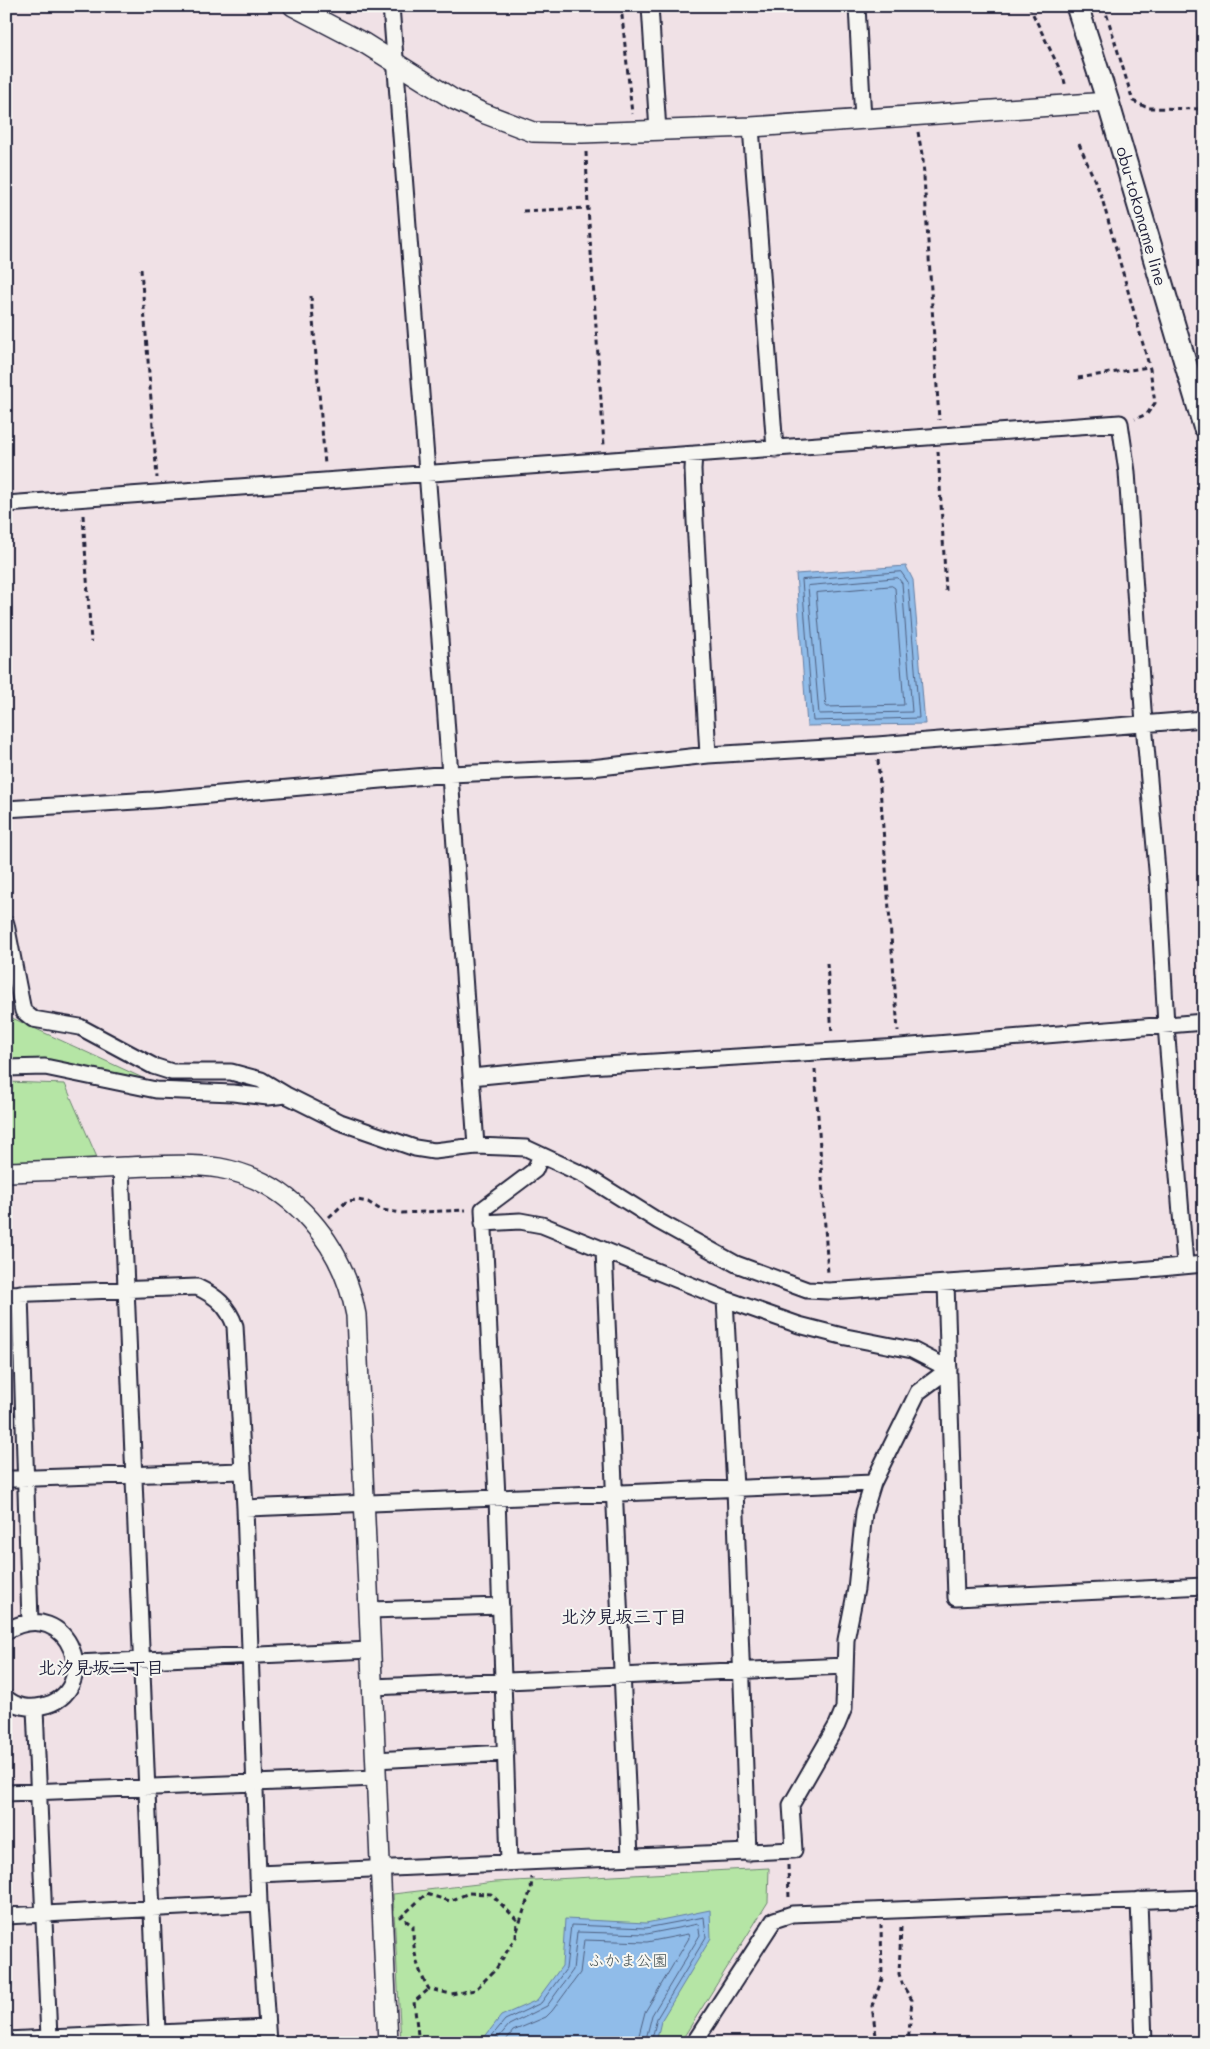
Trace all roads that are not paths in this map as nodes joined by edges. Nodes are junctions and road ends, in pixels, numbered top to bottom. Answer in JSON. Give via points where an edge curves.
{"nodes":[{"id":1,"x":293,"y":6,"type":"edge"},
{"id":2,"x":391,"y":6,"type":"edge"},
{"id":3,"x":650,"y":6,"type":"edge"},
{"id":4,"x":857,"y":6,"type":"edge"},
{"id":5,"x":1078,"y":6,"type":"edge"},
{"id":6,"x":396,"y":63,"type":"junction"},
{"id":7,"x":1108,"y":102,"type":"junction"},
{"id":8,"x":863,"y":120,"type":"junction"},
{"id":9,"x":752,"y":127,"type":"junction"},
{"id":10,"x":658,"y":131,"type":"junction"},
{"id":11,"x":1204,"y":426,"type":"edge"},
{"id":12,"x":775,"y":449,"type":"junction"},
{"id":13,"x":694,"y":454,"type":"junction"},
{"id":14,"x":426,"y":474,"type":"junction"},
{"id":15,"x":6,"y":504,"type":"edge"},
{"id":16,"x":1204,"y":719,"type":"edge"},
{"id":17,"x":1144,"y":724,"type":"junction"},
{"id":18,"x":708,"y":755,"type":"junction"},
{"id":19,"x":450,"y":774,"type":"junction"},
{"id":20,"x":6,"y":809,"type":"edge"},
{"id":21,"x":6,"y":924,"type":"edge"},
{"id":22,"x":1204,"y":1022,"type":"edge"},
{"id":23,"x":1166,"y":1025,"type":"junction"},
{"id":24,"x":6,"y":1068,"type":"edge"},
{"id":25,"x":471,"y":1076,"type":"junction"},
{"id":26,"x":286,"y":1096,"type":"junction"},
{"id":27,"x":476,"y":1146,"type":"junction"},
{"id":28,"x":541,"y":1155,"type":"junction"},
{"id":29,"x":121,"y":1167,"type":"junction"},
{"id":30,"x":6,"y":1172,"type":"edge"},
{"id":31,"x":483,"y":1216,"type":"junction"},
{"id":32,"x":604,"y":1250,"type":"junction"},
{"id":33,"x":1185,"y":1264,"type":"junction"},
{"id":34,"x":1204,"y":1264,"type":"edge"},
{"id":35,"x":946,"y":1283,"type":"junction"},
{"id":36,"x":127,"y":1288,"type":"junction"},
{"id":37,"x":13,"y":1294,"type":"edge"},
{"id":38,"x":725,"y":1298,"type":"junction"},
{"id":39,"x":949,"y":1369,"type":"junction"},
{"id":40,"x":242,"y":1471,"type":"junction"},
{"id":41,"x":134,"y":1475,"type":"junction"},
{"id":42,"x":6,"y":1479,"type":"edge"},
{"id":43,"x":26,"y":1479,"type":"junction"},
{"id":44,"x":873,"y":1483,"type":"junction"},
{"id":45,"x":734,"y":1488,"type":"junction"},
{"id":46,"x":614,"y":1492,"type":"junction"},
{"id":47,"x":497,"y":1497,"type":"junction"},
{"id":48,"x":366,"y":1502,"type":"junction"},
{"id":49,"x":245,"y":1508,"type":"junction"},
{"id":50,"x":1204,"y":1586,"type":"edge"},
{"id":51,"x":501,"y":1606,"type":"junction"},
{"id":52,"x":370,"y":1610,"type":"junction"},
{"id":53,"x":30,"y":1622,"type":"junction"},
{"id":54,"x":6,"y":1631,"type":"edge"},
{"id":55,"x":371,"y":1650,"type":"junction"},
{"id":56,"x":249,"y":1656,"type":"junction"},
{"id":57,"x":141,"y":1661,"type":"junction"},
{"id":58,"x":76,"y":1663,"type":"junction"},
{"id":59,"x":845,"y":1666,"type":"junction"},
{"id":60,"x":741,"y":1671,"type":"junction"},
{"id":61,"x":622,"y":1676,"type":"junction"},
{"id":62,"x":503,"y":1682,"type":"junction"},
{"id":63,"x":373,"y":1687,"type":"junction"},
{"id":64,"x":6,"y":1698,"type":"edge"},
{"id":65,"x":35,"y":1708,"type":"junction"},
{"id":66,"x":506,"y":1753,"type":"junction"},
{"id":67,"x":376,"y":1769,"type":"junction"},
{"id":68,"x":254,"y":1782,"type":"junction"},
{"id":69,"x":147,"y":1787,"type":"junction"},
{"id":70,"x":39,"y":1791,"type":"junction"},
{"id":71,"x":6,"y":1793,"type":"edge"},
{"id":72,"x":748,"y":1853,"type":"junction"},
{"id":73,"x":630,"y":1858,"type":"junction"},
{"id":74,"x":510,"y":1862,"type":"junction"},
{"id":75,"x":380,"y":1868,"type":"junction"},
{"id":76,"x":258,"y":1874,"type":"junction"},
{"id":77,"x":1204,"y":1898,"type":"edge"},
{"id":78,"x":1139,"y":1900,"type":"junction"},
{"id":79,"x":259,"y":1903,"type":"junction"},
{"id":80,"x":152,"y":1907,"type":"junction"},
{"id":81,"x":44,"y":1914,"type":"junction"},
{"id":82,"x":6,"y":1916,"type":"edge"},
{"id":83,"x":158,"y":2032,"type":"junction"},
{"id":84,"x":267,"y":2036,"type":"edge"},
{"id":85,"x":49,"y":2038,"type":"junction"},
{"id":86,"x":6,"y":2040,"type":"edge"},
{"id":87,"x":388,"y":2043,"type":"edge"},
{"id":88,"x":694,"y":2043,"type":"edge"},
{"id":89,"x":1144,"y":2043,"type":"edge"}],
"edges":[{"from":1,"to":6,"type":"street"},
{"from":2,"to":6,"type":"street"},
{"from":3,"to":10,"type":"street"},
{"from":4,"to":8,"type":"street"},
{"from":5,"to":7,"type":"main road","name":"obu-tokoname line"},
{"from":6,"to":10,"type":"street","via":[[453,98],[533,132]]},
{"from":6,"to":14,"type":"street"},
{"from":7,"to":8,"type":"street"},
{"from":7,"to":11,"type":"main road","name":"obu-tokoname line"},
{"from":8,"to":9,"type":"street"},
{"from":9,"to":10,"type":"street"},
{"from":9,"to":12,"type":"street"},
{"from":12,"to":13,"type":"street"},
{"from":12,"to":17,"type":"street","via":[[1120,423],[1127,472]]},
{"from":13,"to":14,"type":"street"},
{"from":13,"to":18,"type":"street"},
{"from":14,"to":15,"type":"street"},
{"from":14,"to":19,"type":"street"},
{"from":16,"to":17,"type":"street"},
{"from":17,"to":18,"type":"street"},
{"from":17,"to":23,"type":"street","via":[[1158,881]]},
{"from":18,"to":19,"type":"street","via":[[591,768]]},
{"from":19,"to":20,"type":"street","via":[[152,800]]},
{"from":19,"to":25,"type":"street"},
{"from":21,"to":26,"type":"street","via":[[22,1011],[27,1016],[80,1027],[153,1066],[172,1072],[231,1072],[261,1080]]},
{"from":22,"to":23,"type":"street"},
{"from":23,"to":25,"type":"street","via":[[833,1052]]},
{"from":23,"to":33,"type":"street"},
{"from":24,"to":26,"type":"street","via":[[45,1067],[156,1090]]},
{"from":25,"to":27,"type":"street"},
{"from":26,"to":27,"type":"street","via":[[340,1122],[414,1148],[434,1151]]},
{"from":27,"to":28,"type":"street","via":[[526,1148]]},
{"from":28,"to":31,"type":"street","via":[[535,1170]]},
{"from":28,"to":35,"type":"street","via":[[586,1176],[736,1264],[807,1290]]},
{"from":29,"to":30,"type":"street"},
{"from":29,"to":36,"type":"street"},
{"from":29,"to":48,"type":"street","via":[[190,1164],[222,1168],[272,1188],[295,1204],[329,1243],[351,1288],[356,1315]]},
{"from":31,"to":32,"type":"street","via":[[542,1224]]},
{"from":31,"to":47,"type":"street"},
{"from":32,"to":38,"type":"street"},
{"from":32,"to":46,"type":"street"},
{"from":33,"to":34,"type":"street"},
{"from":33,"to":35,"type":"street"},
{"from":35,"to":39,"type":"street"},
{"from":36,"to":37,"type":"street"},
{"from":36,"to":40,"type":"street","via":[[197,1287],[221,1301],[230,1312],[235,1326]]},
{"from":36,"to":41,"type":"street"},
{"from":37,"to":43,"type":"street"},
{"from":38,"to":39,"type":"street","via":[[846,1338],[912,1350]]},
{"from":38,"to":45,"type":"street"},
{"from":39,"to":44,"type":"street","via":[[918,1392]]},
{"from":39,"to":50,"type":"street","via":[[956,1598]]},
{"from":40,"to":41,"type":"street"},
{"from":40,"to":49,"type":"street"},
{"from":41,"to":43,"type":"street"},
{"from":41,"to":57,"type":"street"},
{"from":42,"to":43,"type":"street"},
{"from":43,"to":53,"type":"street"},
{"from":44,"to":45,"type":"street"},
{"from":44,"to":59,"type":"street","via":[[864,1512]]},
{"from":45,"to":46,"type":"street"},
{"from":45,"to":60,"type":"street"},
{"from":46,"to":47,"type":"street"},
{"from":46,"to":61,"type":"street"},
{"from":47,"to":48,"type":"street"},
{"from":47,"to":51,"type":"street"},
{"from":48,"to":49,"type":"street"},
{"from":48,"to":52,"type":"street"},
{"from":49,"to":56,"type":"street"},
{"from":51,"to":52,"type":"street"},
{"from":51,"to":62,"type":"street"},
{"from":52,"to":55,"type":"street"},
{"from":53,"to":54,"type":"street","via":[[17,1624]]},
{"from":53,"to":58,"type":"street","via":[[56,1628],[70,1643]]},
{"from":55,"to":56,"type":"street"},
{"from":55,"to":63,"type":"street"},
{"from":56,"to":57,"type":"street"},
{"from":56,"to":68,"type":"street"},
{"from":57,"to":58,"type":"street"},
{"from":57,"to":69,"type":"street"},
{"from":58,"to":65,"type":"street","via":[[74,1676],[64,1693],[48,1705]]},
{"from":59,"to":60,"type":"street"},
{"from":59,"to":72,"type":"street","via":[[844,1708],[791,1805],[794,1850]]},
{"from":60,"to":61,"type":"street"},
{"from":60,"to":72,"type":"street"},
{"from":61,"to":62,"type":"street"},
{"from":61,"to":73,"type":"street"},
{"from":62,"to":63,"type":"street"},
{"from":62,"to":66,"type":"street"},
{"from":63,"to":67,"type":"street"},
{"from":64,"to":65,"type":"street","via":[[21,1706]]},
{"from":65,"to":70,"type":"street"},
{"from":66,"to":67,"type":"street"},
{"from":66,"to":74,"type":"street"},
{"from":67,"to":68,"type":"street"},
{"from":67,"to":75,"type":"street"},
{"from":68,"to":69,"type":"street"},
{"from":68,"to":76,"type":"street"},
{"from":69,"to":70,"type":"street"},
{"from":69,"to":80,"type":"street"},
{"from":70,"to":71,"type":"street"},
{"from":70,"to":81,"type":"street"},
{"from":72,"to":73,"type":"street"},
{"from":73,"to":74,"type":"street"},
{"from":74,"to":75,"type":"street"},
{"from":75,"to":76,"type":"street"},
{"from":75,"to":87,"type":"street"},
{"from":76,"to":79,"type":"street"},
{"from":77,"to":78,"type":"street"},
{"from":78,"to":88,"type":"street","via":[[792,1914],[774,1920]]},
{"from":78,"to":89,"type":"street"},
{"from":79,"to":80,"type":"street"},
{"from":79,"to":84,"type":"street"},
{"from":80,"to":81,"type":"street"},
{"from":80,"to":83,"type":"street"},
{"from":81,"to":82,"type":"street"},
{"from":81,"to":85,"type":"street"},
{"from":83,"to":84,"type":"street"},
{"from":83,"to":85,"type":"street"},
{"from":85,"to":86,"type":"street"}]}
